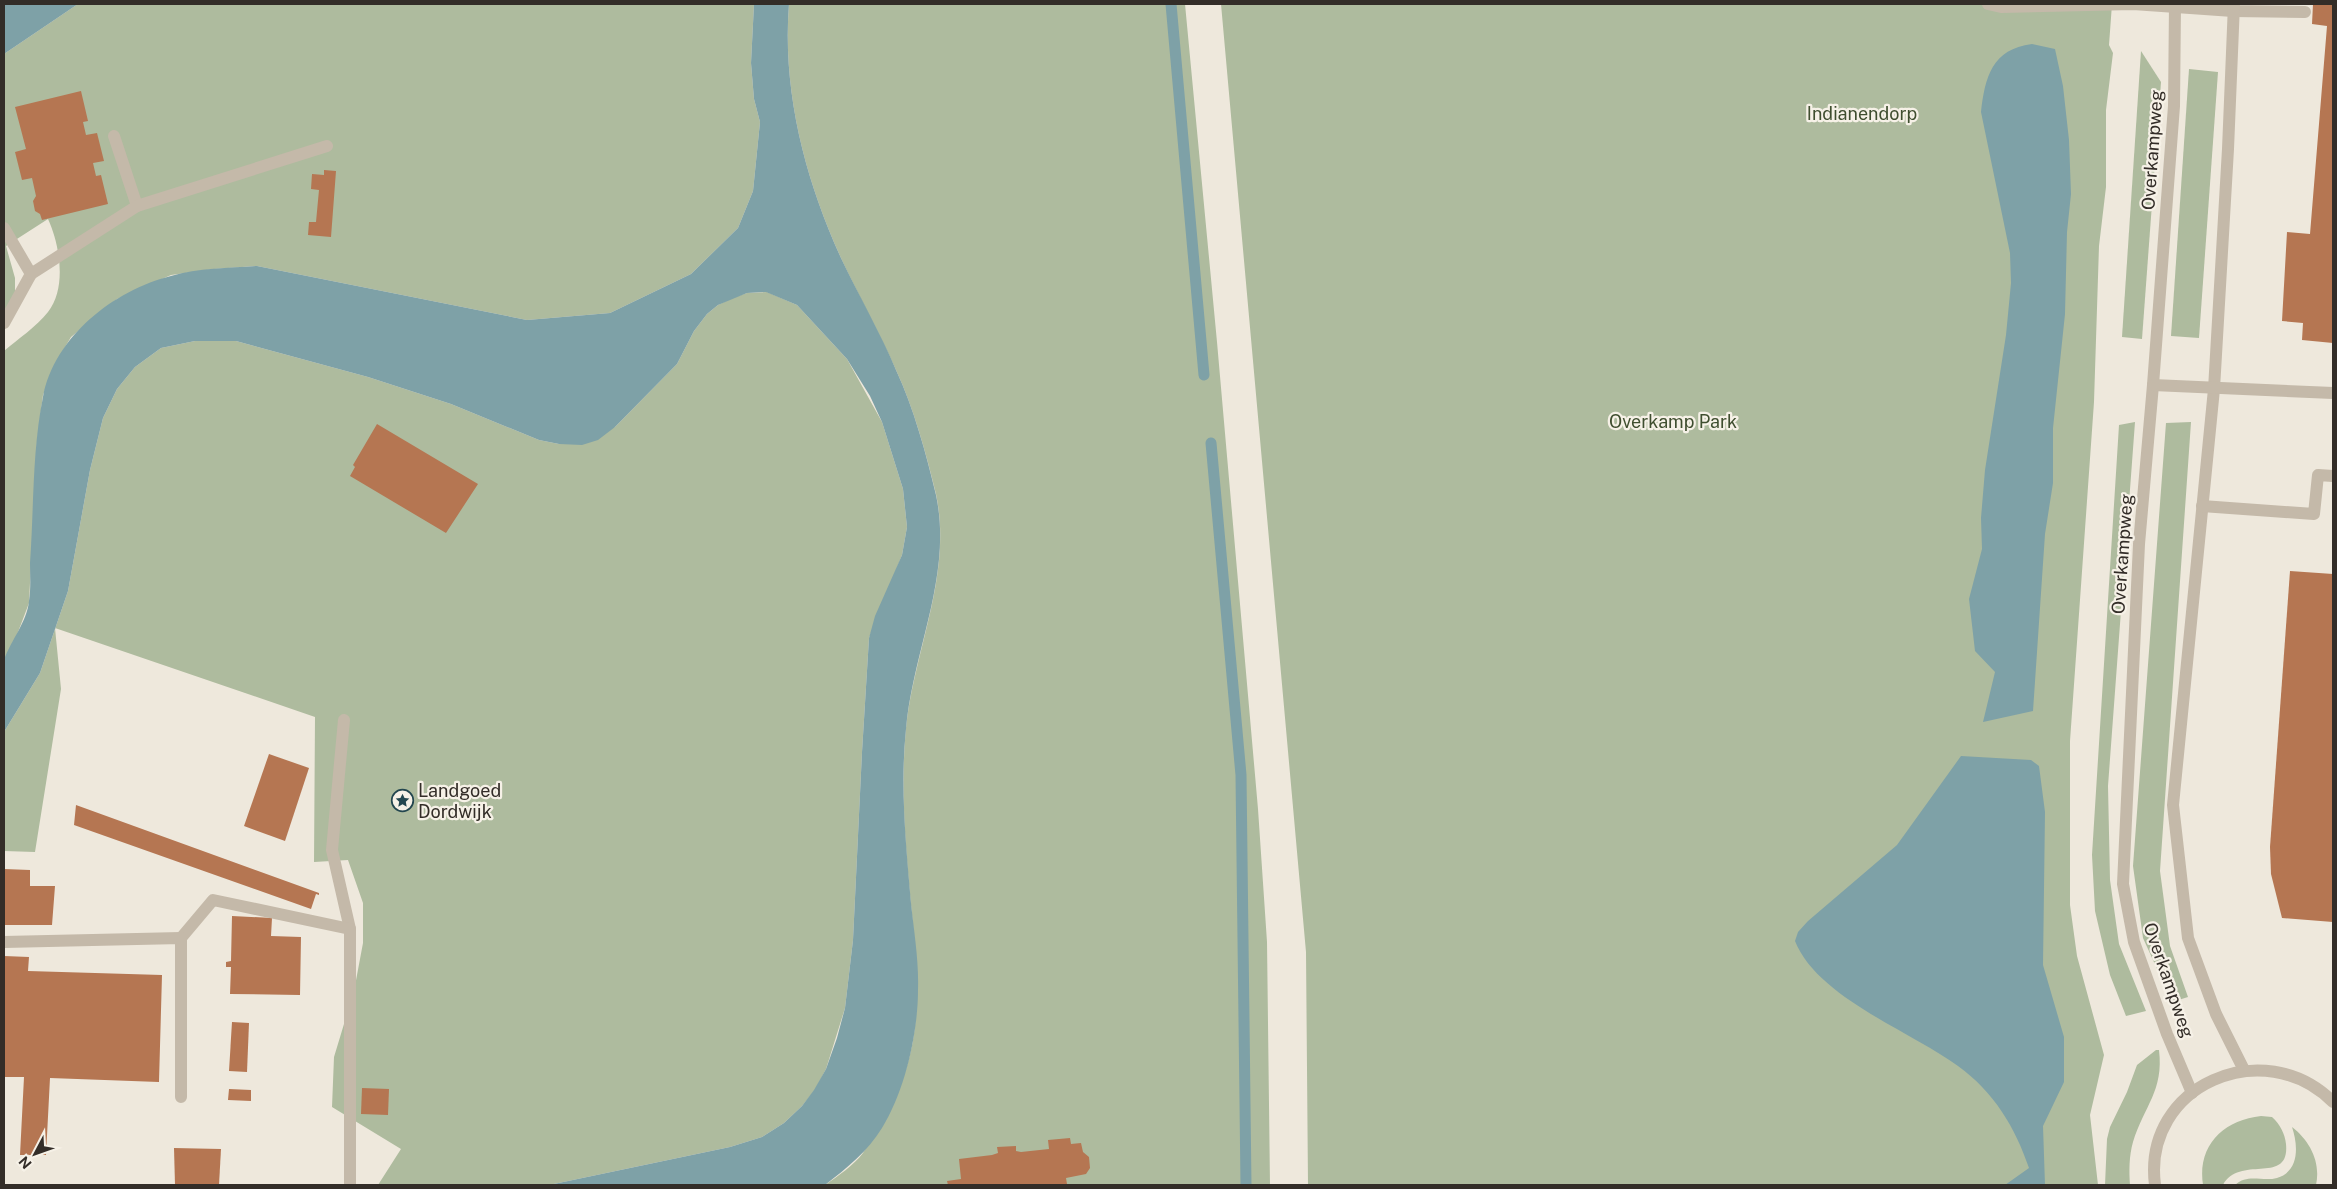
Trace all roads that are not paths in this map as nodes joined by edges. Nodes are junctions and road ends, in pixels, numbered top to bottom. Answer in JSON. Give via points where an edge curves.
{"nodes":[{"id":1,"x":1988,"y":4,"type":"edge"},
{"id":2,"x":2133,"y":4,"type":"edge"},
{"id":3,"x":2175,"y":5,"type":"edge"},
{"id":4,"x":2234,"y":8,"type":"edge"},
{"id":5,"x":2304,"y":12,"type":"dead end"},
{"id":6,"x":114,"y":136,"type":"dead end"},
{"id":7,"x":327,"y":146,"type":"dead end"},
{"id":8,"x":137,"y":206,"type":"junction"},
{"id":9,"x":4,"y":228,"type":"edge"},
{"id":10,"x":31,"y":274,"type":"junction"},
{"id":11,"x":4,"y":324,"type":"edge"},
{"id":12,"x":2153,"y":385,"type":"junction"},
{"id":13,"x":2214,"y":389,"type":"junction"},
{"id":14,"x":2333,"y":393,"type":"edge"},
{"id":15,"x":2333,"y":476,"type":"edge"},
{"id":16,"x":2202,"y":506,"type":"junction"},
{"id":17,"x":344,"y":720,"type":"dead end"},
{"id":18,"x":350,"y":929,"type":"junction"},
{"id":19,"x":181,"y":938,"type":"junction"},
{"id":20,"x":4,"y":942,"type":"edge"},
{"id":21,"x":2244,"y":1070,"type":"junction"},
{"id":22,"x":2192,"y":1093,"type":"junction"},
{"id":23,"x":181,"y":1097,"type":"dead end"},
{"id":24,"x":2333,"y":1102,"type":"edge"},
{"id":25,"x":350,"y":1185,"type":"edge"},
{"id":26,"x":2155,"y":1185,"type":"edge"}],
"edges":[{"from":1,"to":2,"type":"street","via":[[2001,7]]},
{"from":2,"to":3,"type":"street"},
{"from":3,"to":4,"type":"street"},
{"from":3,"to":12,"type":"street","name":"Overkampweg","via":[[2174,106]]},
{"from":4,"to":5,"type":"street"},
{"from":4,"to":13,"type":"street","name":"Overkampweg"},
{"from":6,"to":8,"type":"street"},
{"from":7,"to":8,"type":"street"},
{"from":8,"to":10,"type":"street"},
{"from":9,"to":10,"type":"street"},
{"from":10,"to":11,"type":"street"},
{"from":12,"to":13,"type":"street"},
{"from":12,"to":22,"type":"street","name":"Overkampweg","via":[[2139,544],[2123,884],[2134,942]]},
{"from":13,"to":14,"type":"street"},
{"from":13,"to":16,"type":"street","name":"Overkampweg"},
{"from":15,"to":16,"type":"street","via":[[2318,475],[2314,514]]},
{"from":16,"to":21,"type":"street","name":"Overkampweg","via":[[2174,805],[2188,938],[2216,1014]]},
{"from":17,"to":18,"type":"street","via":[[332,850]]},
{"from":18,"to":19,"type":"street","via":[[213,900]]},
{"from":18,"to":25,"type":"street"},
{"from":19,"to":20,"type":"street"},
{"from":19,"to":23,"type":"street"},
{"from":21,"to":22,"type":"street","via":[[2225,1074]]},
{"from":21,"to":24,"type":"street","via":[[2285,1073],[2310,1084]]},
{"from":22,"to":26,"type":"street","via":[[2175,1110],[2163,1131],[2154,1162]]}]}
